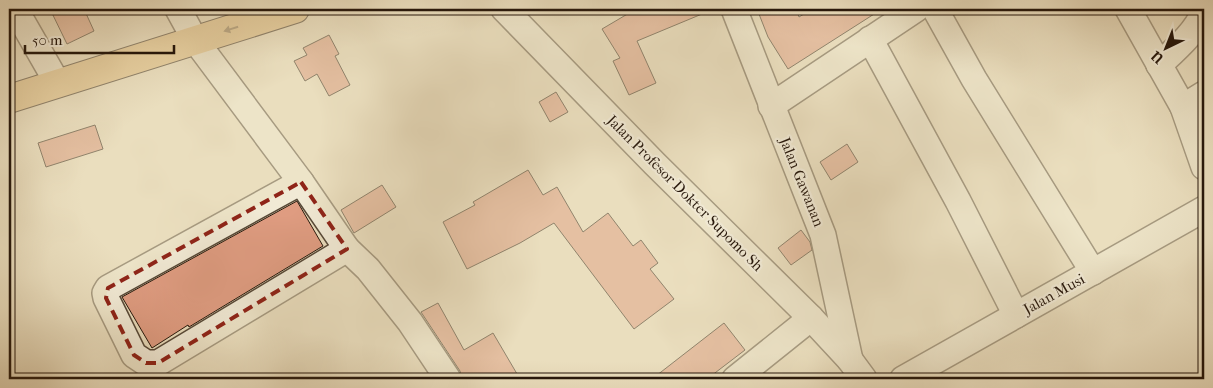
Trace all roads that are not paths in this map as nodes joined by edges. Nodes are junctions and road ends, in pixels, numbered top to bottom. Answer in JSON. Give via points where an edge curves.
{"nodes":[{"id":1,"x":15,"y":9,"type":"edge"},
{"id":2,"x":178,"y":9,"type":"edge"},
{"id":3,"x":295,"y":9,"type":"edge"},
{"id":4,"x":504,"y":9,"type":"edge"},
{"id":5,"x":734,"y":9,"type":"edge"},
{"id":6,"x":916,"y":9,"type":"edge"},
{"id":7,"x":935,"y":9,"type":"edge"},
{"id":8,"x":1128,"y":9,"type":"edge"},
{"id":9,"x":1204,"y":12,"type":"edge"},
{"id":10,"x":870,"y":39,"type":"junction"},
{"id":11,"x":195,"y":40,"type":"junction"},
{"id":12,"x":1164,"y":60,"type":"junction"},
{"id":13,"x":58,"y":84,"type":"junction"},
{"id":14,"x":1204,"y":94,"type":"edge"},
{"id":15,"x":9,"y":99,"type":"edge"},
{"id":16,"x":771,"y":106,"type":"junction"},
{"id":17,"x":1183,"y":107,"type":"junction"},
{"id":18,"x":1204,"y":167,"type":"edge"},
{"id":19,"x":301,"y":182,"type":"junction"},
{"id":20,"x":1204,"y":209,"type":"edge"},
{"id":21,"x":347,"y":249,"type":"junction"},
{"id":22,"x":1093,"y":272,"type":"junction"},
{"id":23,"x":1016,"y":315,"type":"junction"},
{"id":24,"x":812,"y":318,"type":"junction"},
{"id":25,"x":857,"y":370,"type":"edge"},
{"id":26,"x":448,"y":379,"type":"edge"},
{"id":27,"x":735,"y":379,"type":"edge"},
{"id":28,"x":904,"y":379,"type":"edge"}],
"edges":[{"from":1,"to":13,"type":"street"},
{"from":2,"to":11,"type":"street"},
{"from":3,"to":11,"type":"main road","one_way":true},
{"from":4,"to":24,"type":"street","name":"Jalan Profesor Dokter Supomo Sh"},
{"from":5,"to":16,"type":"street","name":"Jalan Gawanan"},
{"from":6,"to":10,"type":"street"},
{"from":7,"to":22,"type":"street","via":[[974,79]]},
{"from":8,"to":12,"type":"street"},
{"from":9,"to":12,"type":"street","via":[[1199,24]]},
{"from":10,"to":16,"type":"street"},
{"from":10,"to":23,"type":"street"},
{"from":11,"to":13,"type":"main road"},
{"from":11,"to":19,"type":"street"},
{"from":12,"to":17,"type":"street"},
{"from":13,"to":15,"type":"main road"},
{"from":14,"to":17,"type":"street"},
{"from":16,"to":25,"type":"street","name":"Jalan Gawanan","via":[[823,235]]},
{"from":17,"to":18,"type":"street"},
{"from":19,"to":21,"type":"street"},
{"from":19,"to":21,"type":"street","via":[[108,288],[106,298],[134,355],[146,363],[158,363]]},
{"from":20,"to":22,"type":"street","name":"Jalan Musi"},
{"from":21,"to":26,"type":"street","via":[[368,269],[410,322]]},
{"from":22,"to":23,"type":"street","name":"Jalan Musi"},
{"from":23,"to":28,"type":"street","name":"Jalan Musi"},
{"from":24,"to":25,"type":"street","name":"Jalan Profesor Dokter Supomo Sh"},
{"from":24,"to":27,"type":"street"}]}
